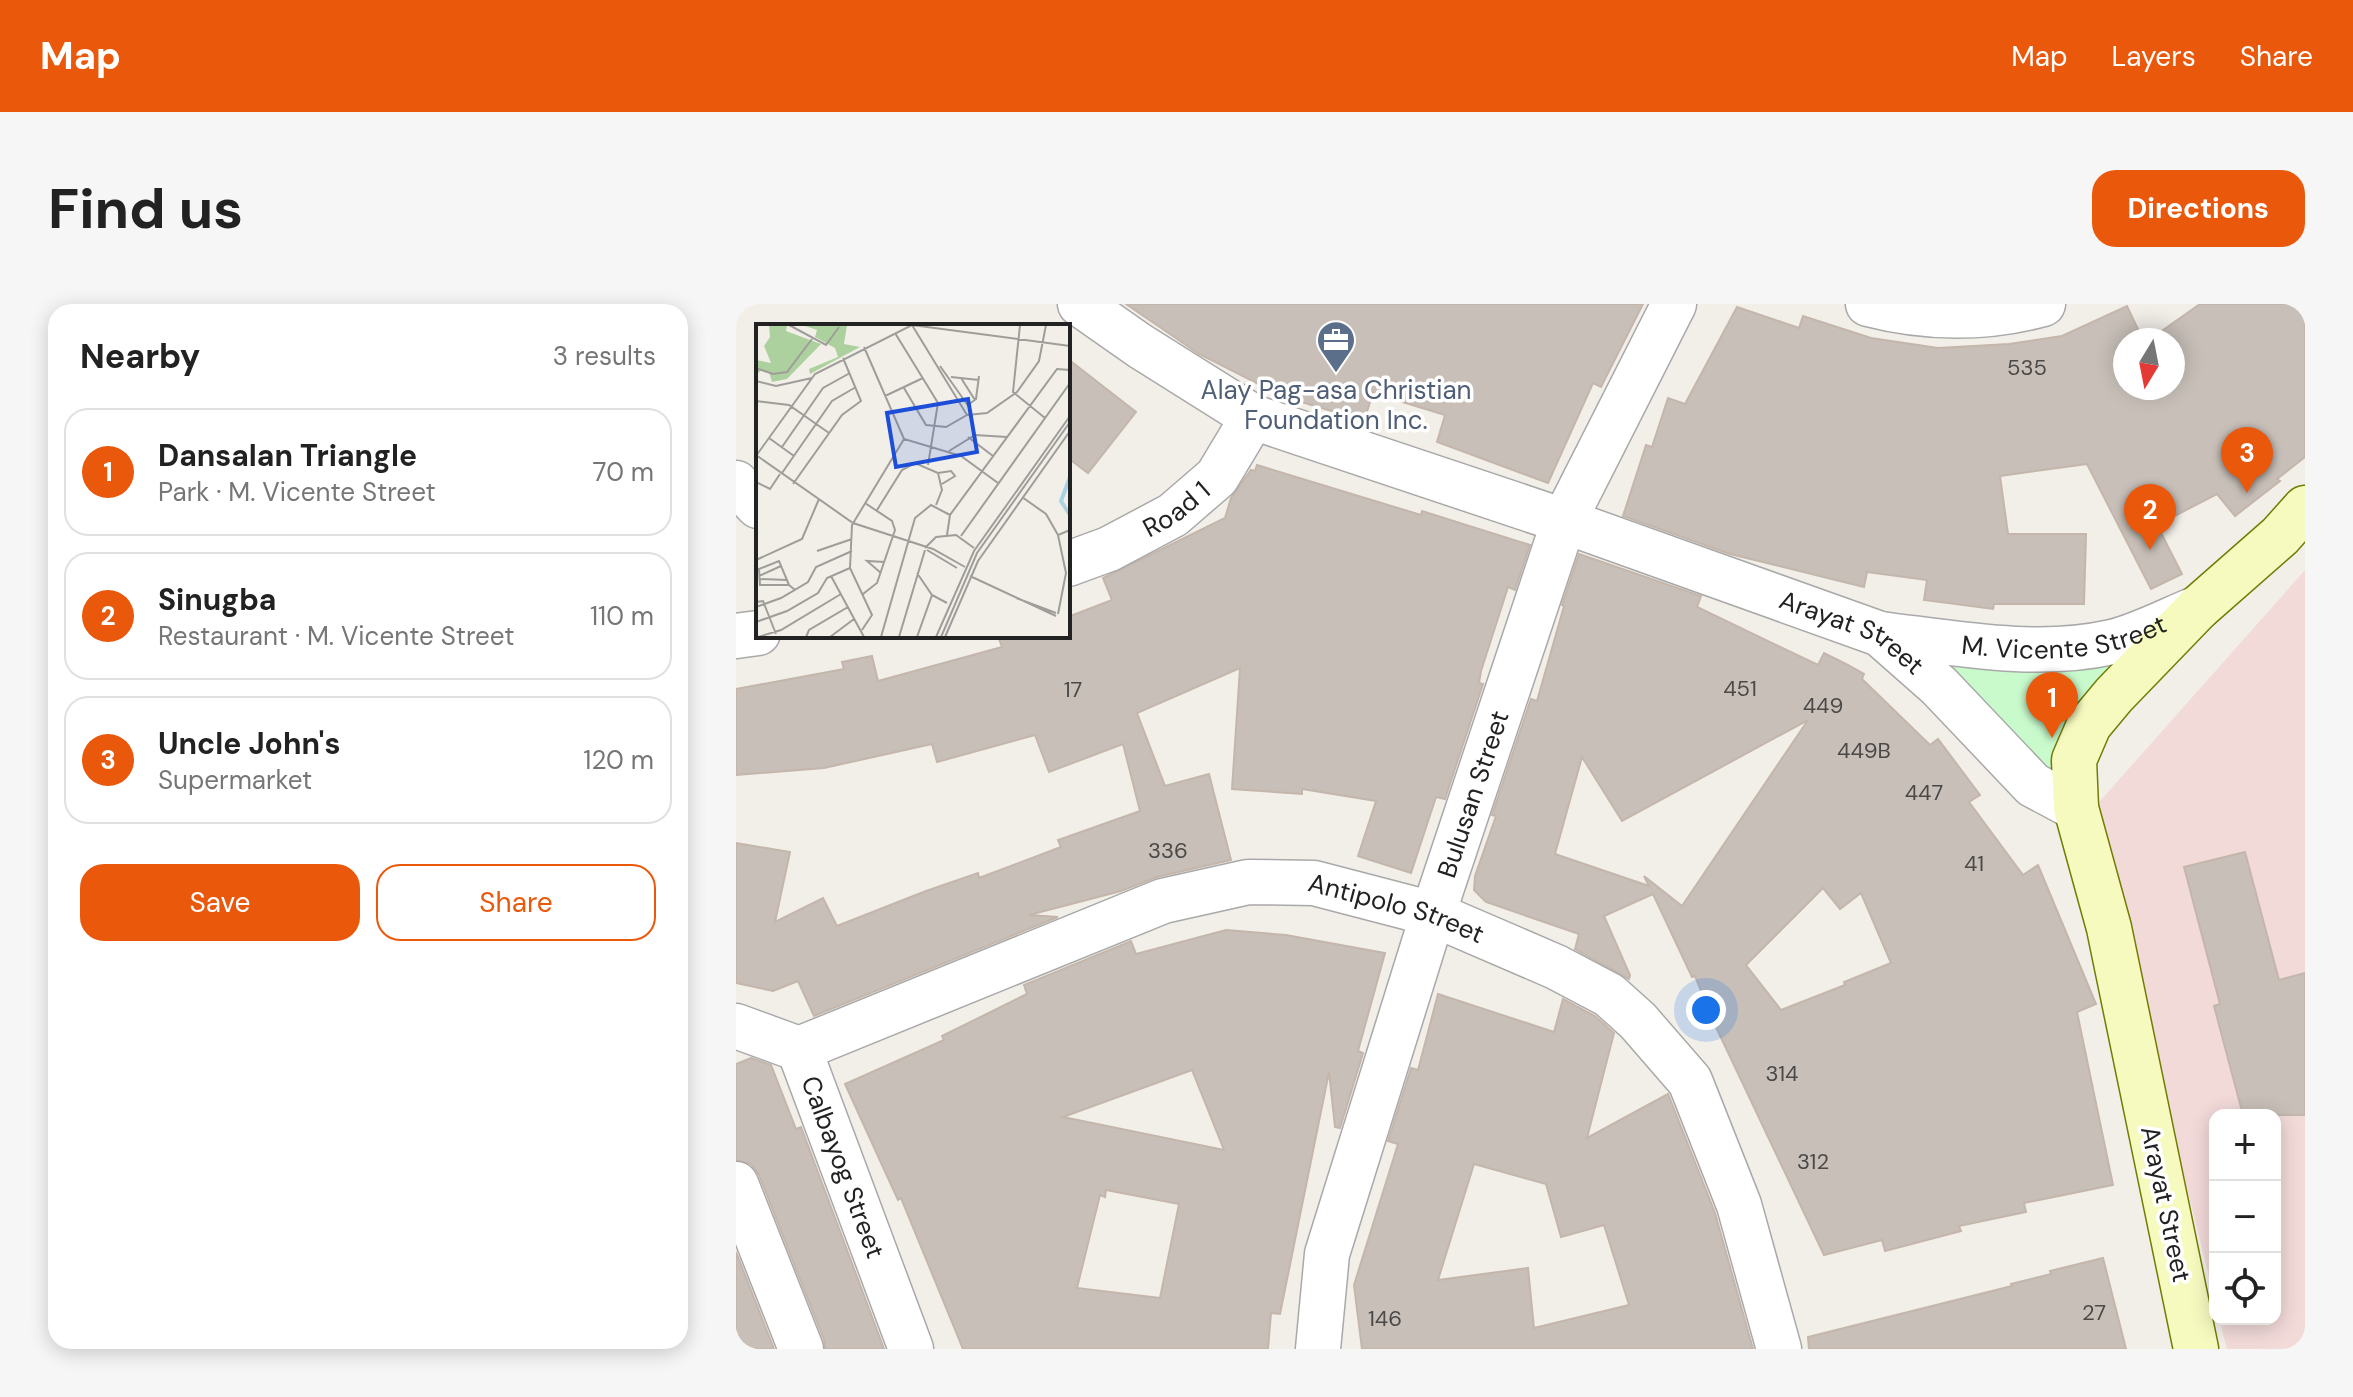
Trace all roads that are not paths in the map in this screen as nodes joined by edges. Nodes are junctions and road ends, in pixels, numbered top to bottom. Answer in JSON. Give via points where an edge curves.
{"nodes":[{"id":1,"x":1080,"y":304,"type":"edge"},
{"id":2,"x":1674,"y":304,"type":"edge"},
{"id":3,"x":1868,"y":304,"type":"edge"},
{"id":4,"x":2043,"y":304,"type":"edge"},
{"id":5,"x":1253,"y":417,"type":"junction"},
{"id":6,"x":736,"y":483,"type":"edge"},
{"id":7,"x":756,"y":504,"type":"edge"},
{"id":8,"x":2305,"y":508,"type":"edge"},
{"id":9,"x":1564,"y":521,"type":"junction"},
{"id":10,"x":1070,"y":563,"type":"edge"},
{"id":11,"x":2198,"y":608,"type":"junction"},
{"id":12,"x":756,"y":633,"type":"edge"},
{"id":13,"x":1880,"y":634,"type":"junction"},
{"id":14,"x":736,"y":636,"type":"edge"},
{"id":15,"x":2076,"y":808,"type":"junction"},
{"id":16,"x":1433,"y":914,"type":"junction"},
{"id":17,"x":736,"y":1026,"type":"edge"},
{"id":18,"x":799,"y":1049,"type":"junction"},
{"id":19,"x":736,"y":1184,"type":"edge"},
{"id":20,"x":745,"y":1234,"type":"edge"},
{"id":21,"x":801,"y":1349,"type":"edge"},
{"id":22,"x":911,"y":1349,"type":"edge"},
{"id":23,"x":1318,"y":1349,"type":"edge"},
{"id":24,"x":1779,"y":1349,"type":"edge"},
{"id":25,"x":2196,"y":1349,"type":"edge"}],
"edges":[{"from":1,"to":5,"type":"street","name":"Arayat Street"},
{"from":2,"to":9,"type":"street","name":"Bulusan Street"},
{"from":3,"to":4,"type":"street","via":[[1936,317]]},
{"from":5,"to":9,"type":"street","name":"Arayat Street"},
{"from":5,"to":10,"type":"street","name":"Road 1","via":[[1217,477],[1173,515]]},
{"from":6,"to":7,"type":"street"},
{"from":8,"to":11,"type":"street","name":"M. Vicente Street"},
{"from":9,"to":13,"type":"street","name":"Arayat Street"},
{"from":9,"to":16,"type":"street","name":"Bulusan Street"},
{"from":11,"to":13,"type":"street","name":"M. Vicente Street","via":[[2113,642],[2047,649]]},
{"from":11,"to":15,"type":"street","name":"M. Vicente Street","via":[[2089,725],[2074,760]]},
{"from":12,"to":14,"type":"street"},
{"from":13,"to":15,"type":"street","name":"Arayat Street","via":[[1939,686],[2033,785]]},
{"from":15,"to":25,"type":"street","name":"Arayat Street","via":[[2109,928]]},
{"from":16,"to":18,"type":"street","name":"Antipolo Street","via":[[1314,883],[1248,882],[1163,901]]},
{"from":16,"to":23,"type":"street","name":"Bulusan Street","via":[[1327,1254]]},
{"from":16,"to":24,"type":"street","name":"Antipolo Street","via":[[1609,995],[1690,1081],[1739,1205]]},
{"from":17,"to":18,"type":"street","name":"Calbayog Street"},
{"from":18,"to":22,"type":"street","name":"Calbayog Street"},
{"from":19,"to":20,"type":"street"},
{"from":20,"to":21,"type":"street"}]}
